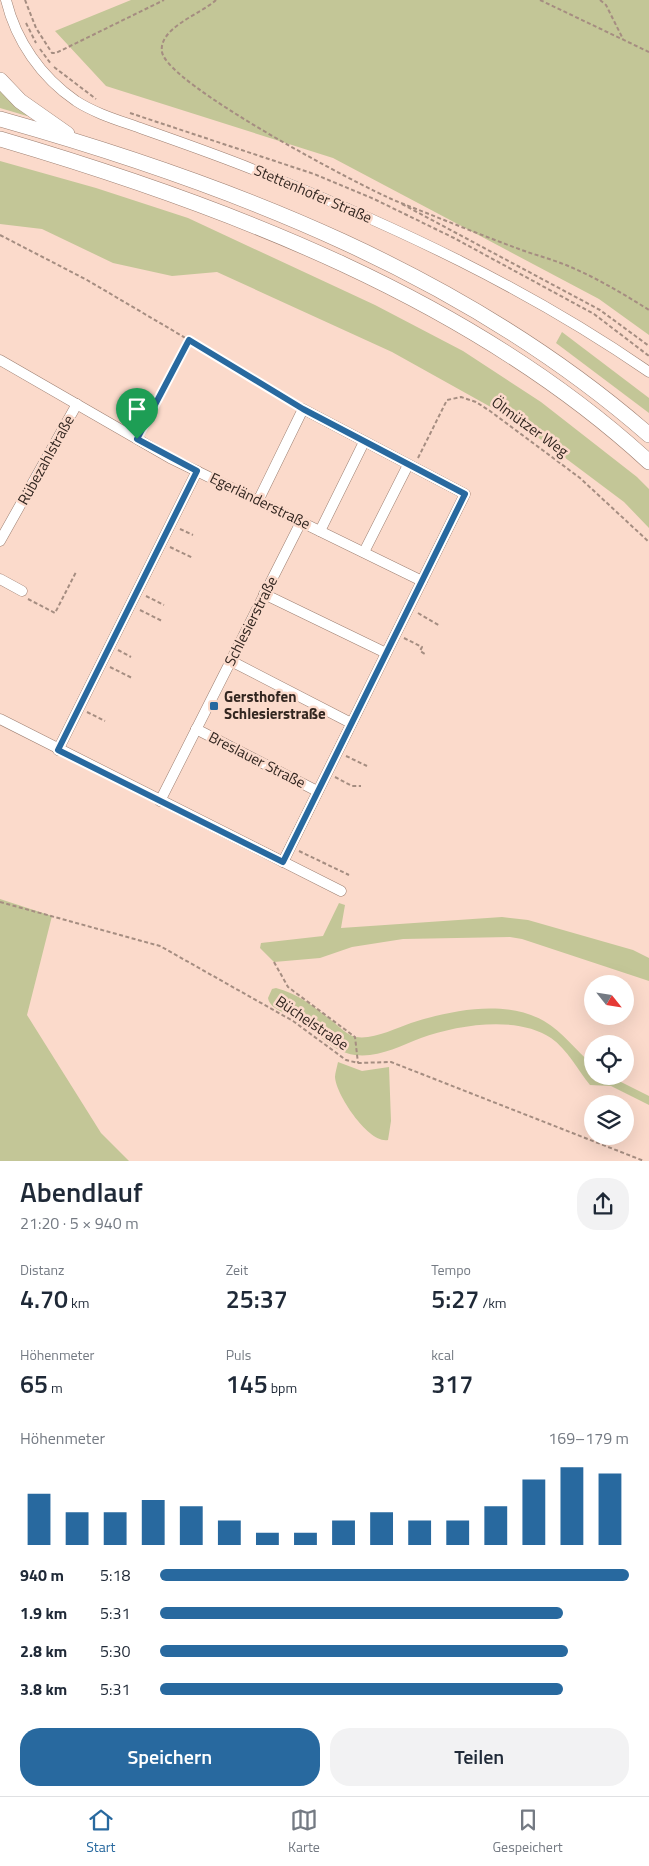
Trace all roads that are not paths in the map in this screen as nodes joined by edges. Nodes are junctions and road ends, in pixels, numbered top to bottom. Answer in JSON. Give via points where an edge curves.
{"nodes":[{"id":1,"x":6,"y":0,"type":"edge"},
{"id":2,"x":0,"y":80,"type":"edge"},
{"id":3,"x":0,"y":119,"type":"edge"},
{"id":4,"x":0,"y":139,"type":"edge"},
{"id":5,"x":76,"y":141,"type":"junction"},
{"id":6,"x":0,"y":360,"type":"edge"},
{"id":7,"x":649,"y":372,"type":"edge"},
{"id":8,"x":76,"y":404,"type":"junction"},
{"id":9,"x":649,"y":435,"type":"edge"},
{"id":10,"x":364,"y":442,"type":"junction"},
{"id":11,"x":649,"y":462,"type":"edge"},
{"id":12,"x":411,"y":466,"type":"junction"},
{"id":13,"x":197,"y":471,"type":"junction"},
{"id":14,"x":258,"y":501,"type":"junction"},
{"id":15,"x":301,"y":522,"type":"junction"},
{"id":16,"x":320,"y":531,"type":"junction"},
{"id":17,"x":0,"y":541,"type":"edge"},
{"id":18,"x":364,"y":552,"type":"junction"},
{"id":19,"x":0,"y":579,"type":"edge"},
{"id":20,"x":422,"y":581,"type":"junction"},
{"id":21,"x":22,"y":591,"type":"road end"},
{"id":22,"x":264,"y":594,"type":"junction"},
{"id":23,"x":386,"y":653,"type":"junction"},
{"id":24,"x":231,"y":661,"type":"junction"},
{"id":25,"x":0,"y":719,"type":"edge"},
{"id":26,"x":351,"y":723,"type":"junction"},
{"id":27,"x":196,"y":730,"type":"junction"},
{"id":28,"x":58,"y":750,"type":"junction"},
{"id":29,"x":317,"y":791,"type":"junction"},
{"id":30,"x":160,"y":801,"type":"junction"},
{"id":31,"x":283,"y":862,"type":"junction"},
{"id":32,"x":341,"y":891,"type":"dead end"}],
"edges":[{"from":1,"to":7,"type":"street","name":"Stettenhofer Straße","via":[[11,21],[26,50],[47,76],[78,102],[308,191],[433,247],[562,315]]},
{"from":2,"to":5,"type":"highway","via":[[20,100]]},
{"from":3,"to":5,"type":"highway"},
{"from":4,"to":11,"type":"highway","via":[[178,196],[270,232],[353,270],[459,326],[533,372],[601,421]]},
{"from":5,"to":9,"type":"highway","via":[[264,208],[425,283],[543,354]]},
{"from":6,"to":8,"type":"street","name":"Egerländerstraße"},
{"from":8,"to":13,"type":"street","name":"Egerländerstraße"},
{"from":8,"to":17,"type":"street","name":"Rübezahlstraße"},
{"from":10,"to":12,"type":"street"},
{"from":10,"to":14,"type":"street","via":[[303,409]]},
{"from":10,"to":16,"type":"street"},
{"from":12,"to":18,"type":"street"},
{"from":12,"to":20,"type":"street","via":[[465,494]]},
{"from":13,"to":14,"type":"street","name":"Egerländerstraße"},
{"from":13,"to":28,"type":"street"},
{"from":14,"to":15,"type":"street","name":"Egerländerstraße"},
{"from":15,"to":16,"type":"street","name":"Egerländerstraße"},
{"from":15,"to":22,"type":"street","name":"Schlesierstraße"},
{"from":16,"to":18,"type":"street","name":"Egerländerstraße"},
{"from":18,"to":20,"type":"street","name":"Egerländerstraße"},
{"from":19,"to":21,"type":"street"},
{"from":20,"to":23,"type":"street"},
{"from":22,"to":23,"type":"street"},
{"from":22,"to":24,"type":"street","name":"Schlesierstraße"},
{"from":23,"to":26,"type":"street"},
{"from":24,"to":26,"type":"street"},
{"from":24,"to":27,"type":"street","name":"Schlesierstraße"},
{"from":25,"to":28,"type":"street"},
{"from":26,"to":29,"type":"street"},
{"from":27,"to":29,"type":"street","name":"Breslauer Straße"},
{"from":27,"to":30,"type":"street","name":"Schlesierstraße"},
{"from":28,"to":30,"type":"street"},
{"from":29,"to":31,"type":"street"},
{"from":30,"to":31,"type":"street"},
{"from":31,"to":32,"type":"street"}]}
